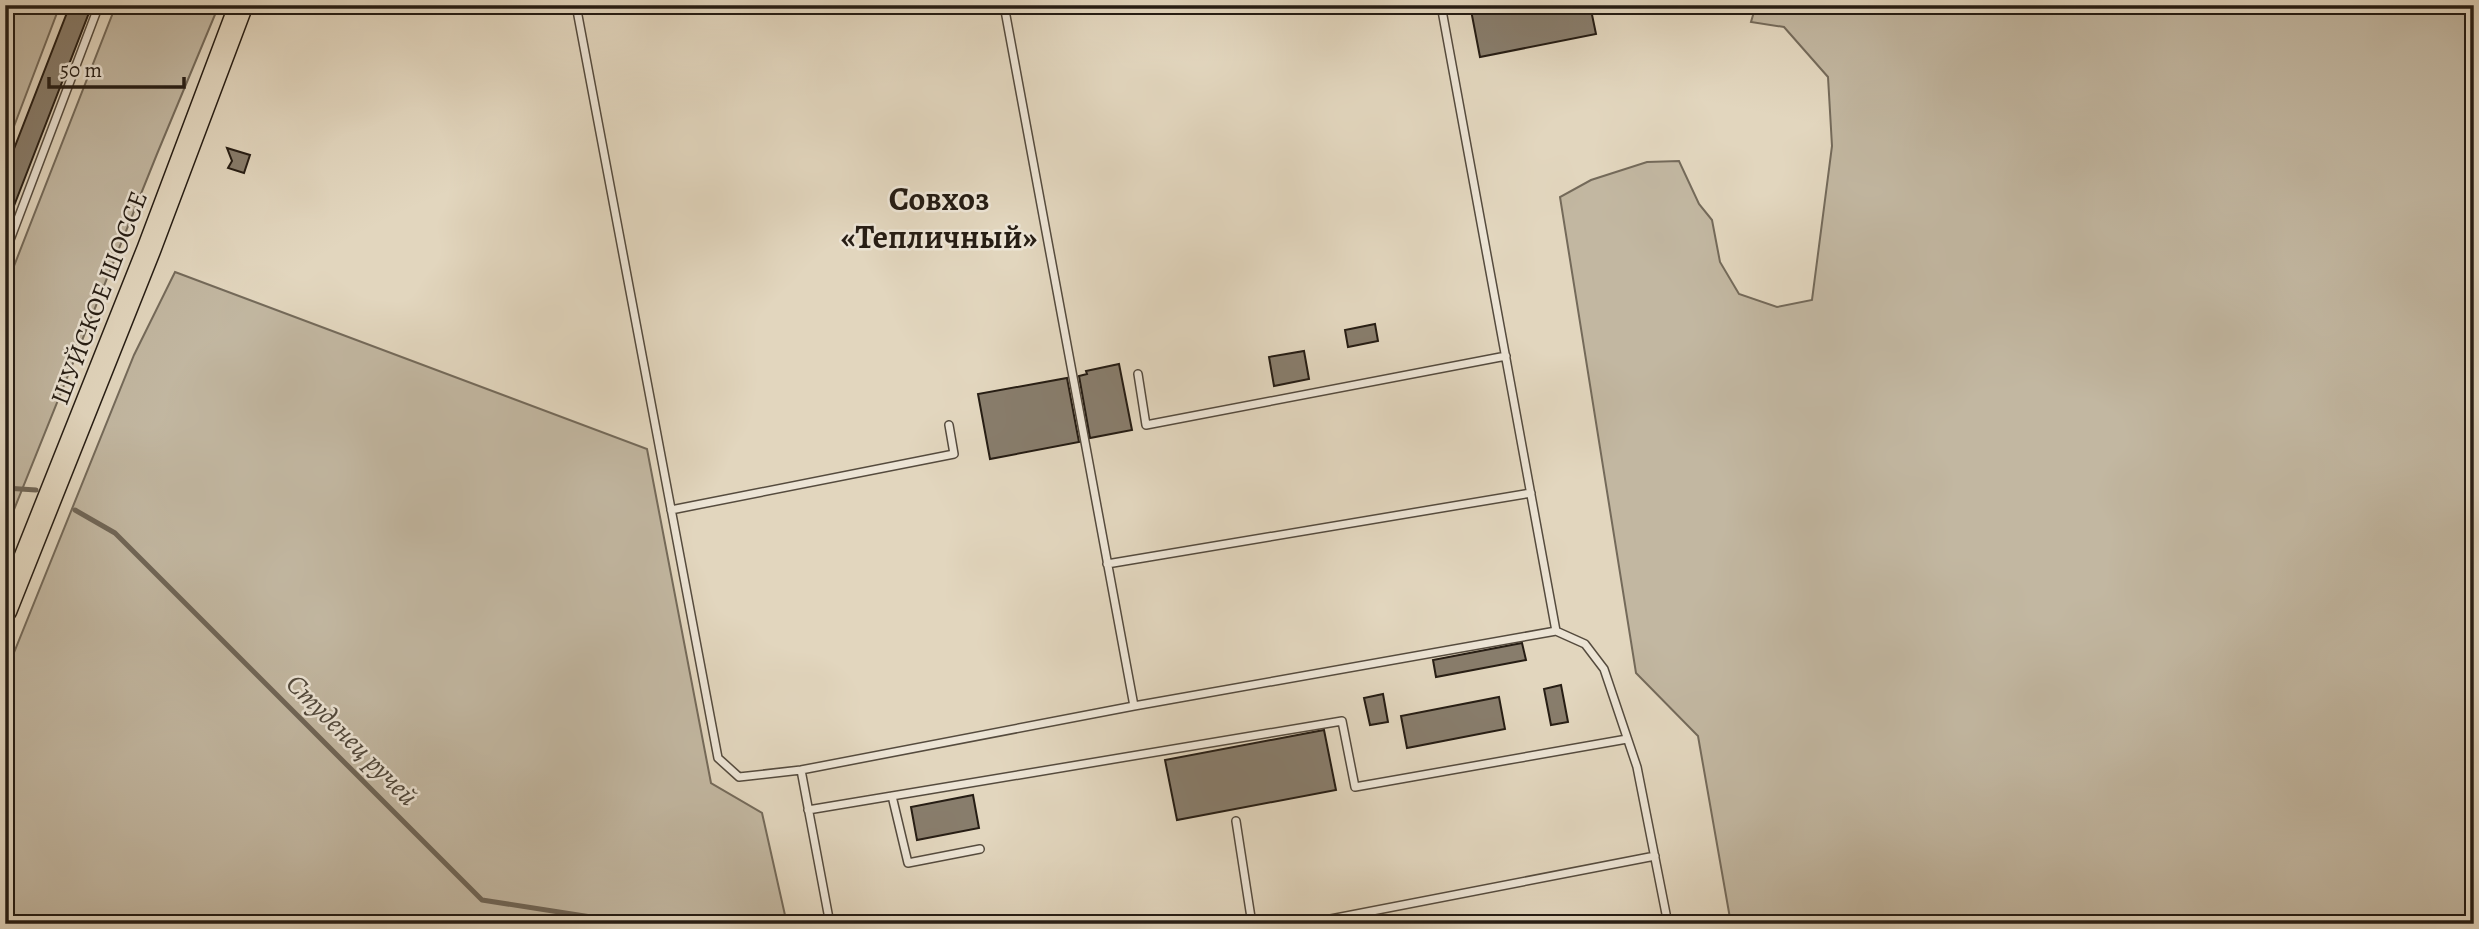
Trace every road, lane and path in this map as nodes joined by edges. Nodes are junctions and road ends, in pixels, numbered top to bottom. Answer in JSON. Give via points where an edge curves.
{"nodes":[{"id":1,"x":99,"y":5,"type":"edge"},
{"id":2,"x":241,"y":5,"type":"edge"},
{"id":3,"x":576,"y":5,"type":"edge"},
{"id":4,"x":1004,"y":5,"type":"edge"},
{"id":5,"x":1441,"y":5,"type":"edge"},
{"id":6,"x":5,"y":253,"type":"edge"},
{"id":7,"x":1506,"y":356,"type":"junction"},
{"id":8,"x":1138,"y":374,"type":"dead end"},
{"id":9,"x":949,"y":425,"type":"dead end"},
{"id":10,"x":1531,"y":493,"type":"junction"},
{"id":11,"x":671,"y":510,"type":"junction"},
{"id":12,"x":1107,"y":564,"type":"junction"},
{"id":13,"x":5,"y":610,"type":"edge"},
{"id":14,"x":1556,"y":631,"type":"junction"},
{"id":15,"x":1133,"y":706,"type":"junction"},
{"id":16,"x":1627,"y":739,"type":"junction"},
{"id":17,"x":801,"y":770,"type":"junction"},
{"id":18,"x":892,"y":796,"type":"junction"},
{"id":19,"x":808,"y":810,"type":"junction"},
{"id":20,"x":1237,"y":821,"type":"dead end"},
{"id":21,"x":980,"y":849,"type":"dead end"},
{"id":22,"x":1655,"y":856,"type":"junction"},
{"id":23,"x":830,"y":924,"type":"edge"},
{"id":24,"x":1252,"y":924,"type":"edge"},
{"id":25,"x":1305,"y":924,"type":"edge"},
{"id":26,"x":1668,"y":924,"type":"edge"}],
"edges":[{"from":1,"to":6,"type":"lane"},
{"from":2,"to":13,"type":"main road","name":"ШУЙСКОЕ ШОССЕ"},
{"from":3,"to":11,"type":"lane"},
{"from":4,"to":12,"type":"lane"},
{"from":5,"to":7,"type":"lane"},
{"from":7,"to":8,"type":"lane","via":[[1146,425]]},
{"from":7,"to":10,"type":"lane"},
{"from":9,"to":11,"type":"lane","via":[[954,454]]},
{"from":10,"to":12,"type":"lane"},
{"from":10,"to":14,"type":"lane"},
{"from":11,"to":17,"type":"lane","via":[[718,758],[739,777]]},
{"from":12,"to":15,"type":"lane"},
{"from":14,"to":15,"type":"lane"},
{"from":14,"to":16,"type":"lane","via":[[1586,644],[1604,669]]},
{"from":15,"to":17,"type":"lane"},
{"from":16,"to":18,"type":"lane","via":[[1355,787],[1342,721]]},
{"from":16,"to":22,"type":"lane"},
{"from":17,"to":19,"type":"lane"},
{"from":18,"to":19,"type":"lane"},
{"from":18,"to":21,"type":"lane","via":[[908,863]]},
{"from":19,"to":23,"type":"lane"},
{"from":20,"to":24,"type":"lane"},
{"from":22,"to":25,"type":"lane"},
{"from":22,"to":26,"type":"lane"}]}
